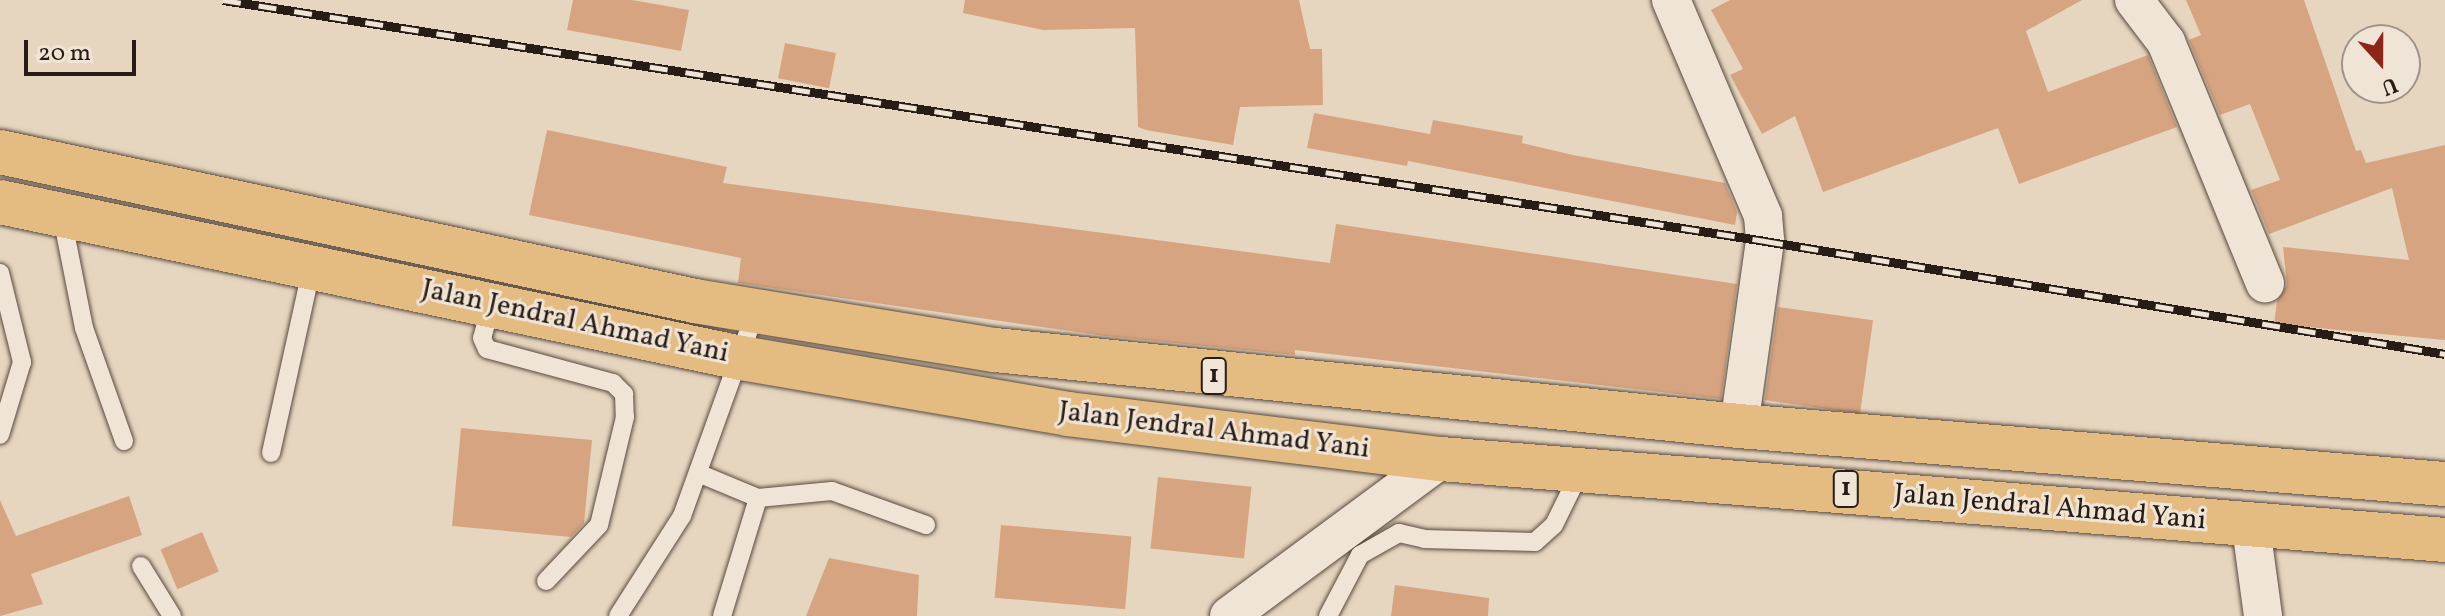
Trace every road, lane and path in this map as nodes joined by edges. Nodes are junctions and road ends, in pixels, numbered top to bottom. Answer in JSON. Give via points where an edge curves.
{"nodes":[{"id":1,"x":1671,"y":0,"type":"edge"},
{"id":2,"x":2134,"y":0,"type":"edge"},
{"id":3,"x":0,"y":152,"type":"edge"},
{"id":4,"x":0,"y":202,"type":"edge"},
{"id":5,"x":62,"y":215,"type":"junction"},
{"id":6,"x":312,"y":267,"type":"junction"},
{"id":7,"x":0,"y":273,"type":"edge"},
{"id":8,"x":2265,"y":283,"type":"dead end"},
{"id":9,"x":491,"y":305,"type":"junction"},
{"id":10,"x":756,"y":311,"type":"junction"},
{"id":11,"x":741,"y":358,"type":"junction"},
{"id":12,"x":1739,"y":426,"type":"junction"},
{"id":13,"x":0,"y":435,"type":"edge"},
{"id":14,"x":124,"y":441,"type":"dead end"},
{"id":15,"x":271,"y":453,"type":"dead end"},
{"id":16,"x":1441,"y":459,"type":"junction"},
{"id":17,"x":1581,"y":470,"type":"junction"},
{"id":18,"x":698,"y":473,"type":"junction"},
{"id":19,"x":2445,"y":484,"type":"edge"},
{"id":20,"x":758,"y":498,"type":"junction"},
{"id":21,"x":926,"y":525,"type":"dead end"},
{"id":22,"x":2251,"y":527,"type":"junction"},
{"id":23,"x":2445,"y":540,"type":"edge"},
{"id":24,"x":141,"y":566,"type":"dead end"},
{"id":25,"x":546,"y":581,"type":"dead end"},
{"id":26,"x":172,"y":616,"type":"edge"},
{"id":27,"x":618,"y":616,"type":"edge"},
{"id":28,"x":722,"y":616,"type":"edge"},
{"id":29,"x":1229,"y":616,"type":"edge"},
{"id":30,"x":1328,"y":616,"type":"edge"},
{"id":31,"x":2263,"y":616,"type":"edge"}],
"edges":[{"from":1,"to":12,"type":"street","via":[[1763,216],[1765,241]]},
{"from":2,"to":8,"type":"street","via":[[2166,42]]},
{"from":3,"to":10,"type":"highway","name":"Jalan Jendral Ahmad Yani","number":"1"},
{"from":4,"to":5,"type":"highway","name":"Jalan Jendral Ahmad Yani","number":"1"},
{"from":5,"to":6,"type":"highway","name":"Jalan Jendral Ahmad Yani","number":"1"},
{"from":5,"to":14,"type":"lane","via":[[84,328]]},
{"from":6,"to":9,"type":"highway","name":"Jalan Jendral Ahmad Yani","number":"1"},
{"from":6,"to":15,"type":"lane"},
{"from":7,"to":13,"type":"lane","via":[[22,362]]},
{"from":9,"to":11,"type":"highway","name":"Jalan Jendral Ahmad Yani","number":"1"},
{"from":9,"to":25,"type":"lane","via":[[482,338],[487,349],[613,383],[624,394],[625,417],[599,525]]},
{"from":10,"to":11,"type":"lane"},
{"from":10,"to":12,"type":"highway","name":"Jalan Jendral Ahmad Yani","number":"1","via":[[995,350],[1177,372]]},
{"from":11,"to":16,"type":"highway","name":"Jalan Jendral Ahmad Yani","number":"1","via":[[1068,414]]},
{"from":11,"to":18,"type":"lane"},
{"from":12,"to":19,"type":"highway","name":"Jalan Jendral Ahmad Yani","number":"1"},
{"from":16,"to":17,"type":"highway","name":"Jalan Jendral Ahmad Yani","number":"1"},
{"from":16,"to":29,"type":"street"},
{"from":17,"to":22,"type":"highway","name":"Jalan Jendral Ahmad Yani","number":"1"},
{"from":17,"to":30,"type":"lane","via":[[1554,525],[1535,542],[1424,539],[1399,533],[1360,555]]},
{"from":18,"to":20,"type":"lane"},
{"from":18,"to":27,"type":"lane","via":[[682,516]]},
{"from":20,"to":21,"type":"lane","via":[[832,491]]},
{"from":20,"to":28,"type":"lane"},
{"from":22,"to":23,"type":"highway","name":"Jalan Jendral Ahmad Yani","number":"1"},
{"from":22,"to":31,"type":"street"},
{"from":24,"to":26,"type":"lane"}]}
